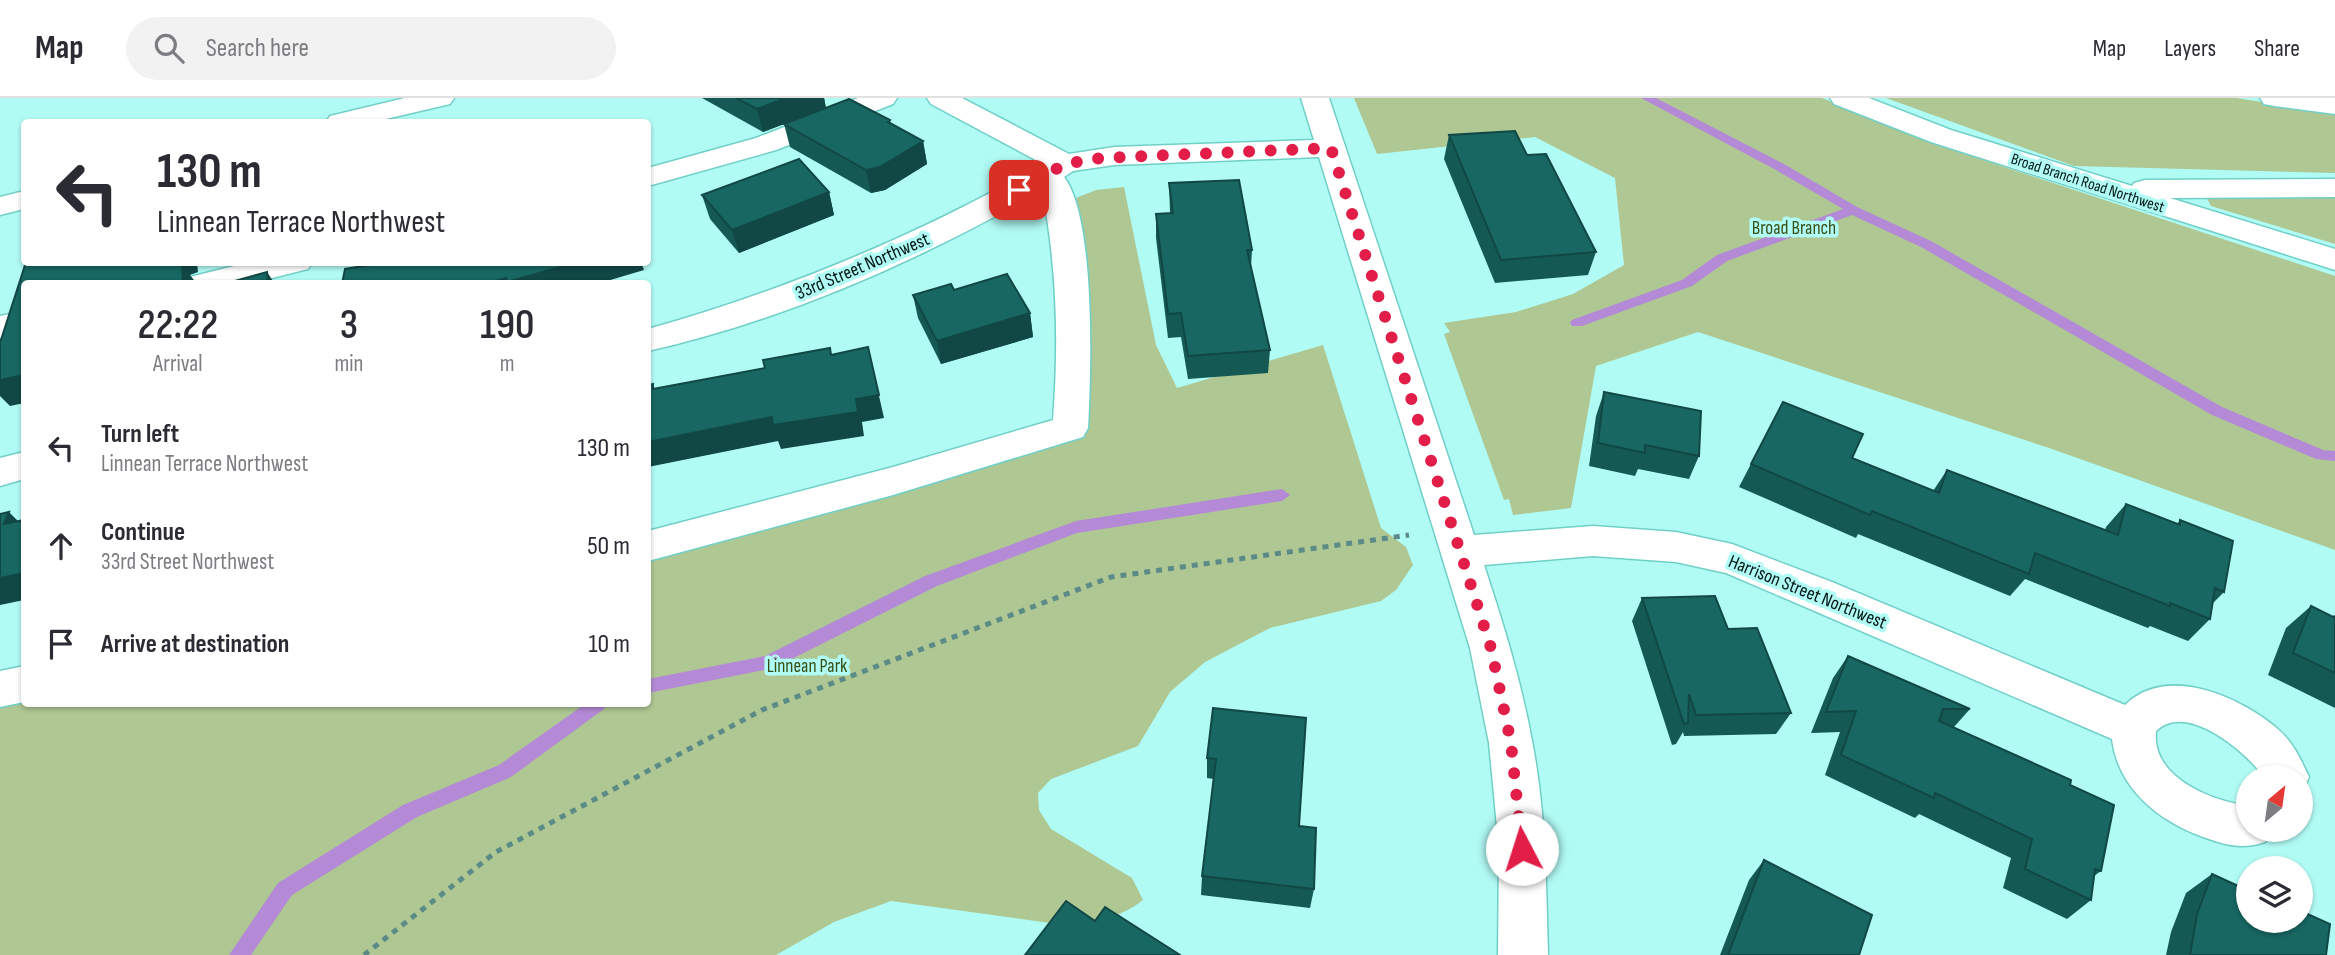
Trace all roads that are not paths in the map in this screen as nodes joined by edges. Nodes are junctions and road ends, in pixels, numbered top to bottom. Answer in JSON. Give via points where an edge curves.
{"nodes":[{"id":1,"x":440,"y":98,"type":"edge"},
{"id":2,"x":883,"y":98,"type":"edge"},
{"id":3,"x":941,"y":98,"type":"edge"},
{"id":4,"x":1315,"y":98,"type":"edge"},
{"id":5,"x":1844,"y":98,"type":"edge"},
{"id":6,"x":2274,"y":98,"type":"edge"},
{"id":7,"x":2335,"y":106,"type":"edge"},
{"id":8,"x":352,"y":119,"type":"edge"},
{"id":9,"x":1331,"y":148,"type":"junction"},
{"id":10,"x":1056,"y":169,"type":"junction"},
{"id":11,"x":651,"y":176,"type":"edge"},
{"id":12,"x":2335,"y":188,"type":"edge"},
{"id":13,"x":2108,"y":189,"type":"junction"},
{"id":14,"x":21,"y":201,"type":"edge"},
{"id":15,"x":0,"y":206,"type":"edge"},
{"id":16,"x":2335,"y":260,"type":"edge"},
{"id":17,"x":280,"y":266,"type":"edge"},
{"id":18,"x":218,"y":280,"type":"edge"},
{"id":19,"x":21,"y":323,"type":"edge"},
{"id":20,"x":0,"y":327,"type":"edge"},
{"id":21,"x":651,"y":340,"type":"edge"},
{"id":22,"x":21,"y":467,"type":"edge"},
{"id":23,"x":0,"y":472,"type":"edge"},
{"id":24,"x":651,"y":545,"type":"edge"},
{"id":25,"x":1462,"y":551,"type":"junction"},
{"id":26,"x":21,"y":685,"type":"edge"},
{"id":27,"x":0,"y":689,"type":"edge"},
{"id":28,"x":2135,"y":729,"type":"junction"},
{"id":29,"x":2280,"y":765,"type":"edge"},
{"id":30,"x":2236,"y":826,"type":"edge"},
{"id":31,"x":1523,"y":955,"type":"edge"}],
"edges":[{"from":1,"to":8,"type":"street"},
{"from":2,"to":11,"type":"street","via":[[766,144]]},
{"from":3,"to":10,"type":"street"},
{"from":4,"to":9,"type":"street"},
{"from":5,"to":13,"type":"street","name":"Broad Branch Road Northwest","via":[[1941,136]]},
{"from":6,"to":7,"type":"street"},
{"from":9,"to":10,"type":"street","name":"33rd Street Northwest","via":[[1114,156]]},
{"from":9,"to":25,"type":"street"},
{"from":10,"to":21,"type":"street","name":"33rd Street Northwest","via":[[899,253],[757,307]]},
{"from":10,"to":24,"type":"street","via":[[1068,241],[1075,354],[1070,428]]},
{"from":12,"to":13,"type":"street"},
{"from":13,"to":16,"type":"street","name":"Broad Branch Road Northwest"},
{"from":14,"to":15,"type":"street"},
{"from":17,"to":18,"type":"street"},
{"from":19,"to":20,"type":"street"},
{"from":22,"to":23,"type":"street"},
{"from":25,"to":28,"type":"street","name":"Harrison Street Northwest","via":[[1593,541],[1676,547],[1732,559]]},
{"from":25,"to":31,"type":"street","via":[[1491,648],[1511,743],[1522,849]]},
{"from":26,"to":27,"type":"street"},
{"from":28,"to":29,"type":"street","via":[[2147,712],[2163,706],[2207,710],[2254,735]]},
{"from":28,"to":30,"type":"street","via":[[2138,760],[2152,781],[2174,801]]}]}
